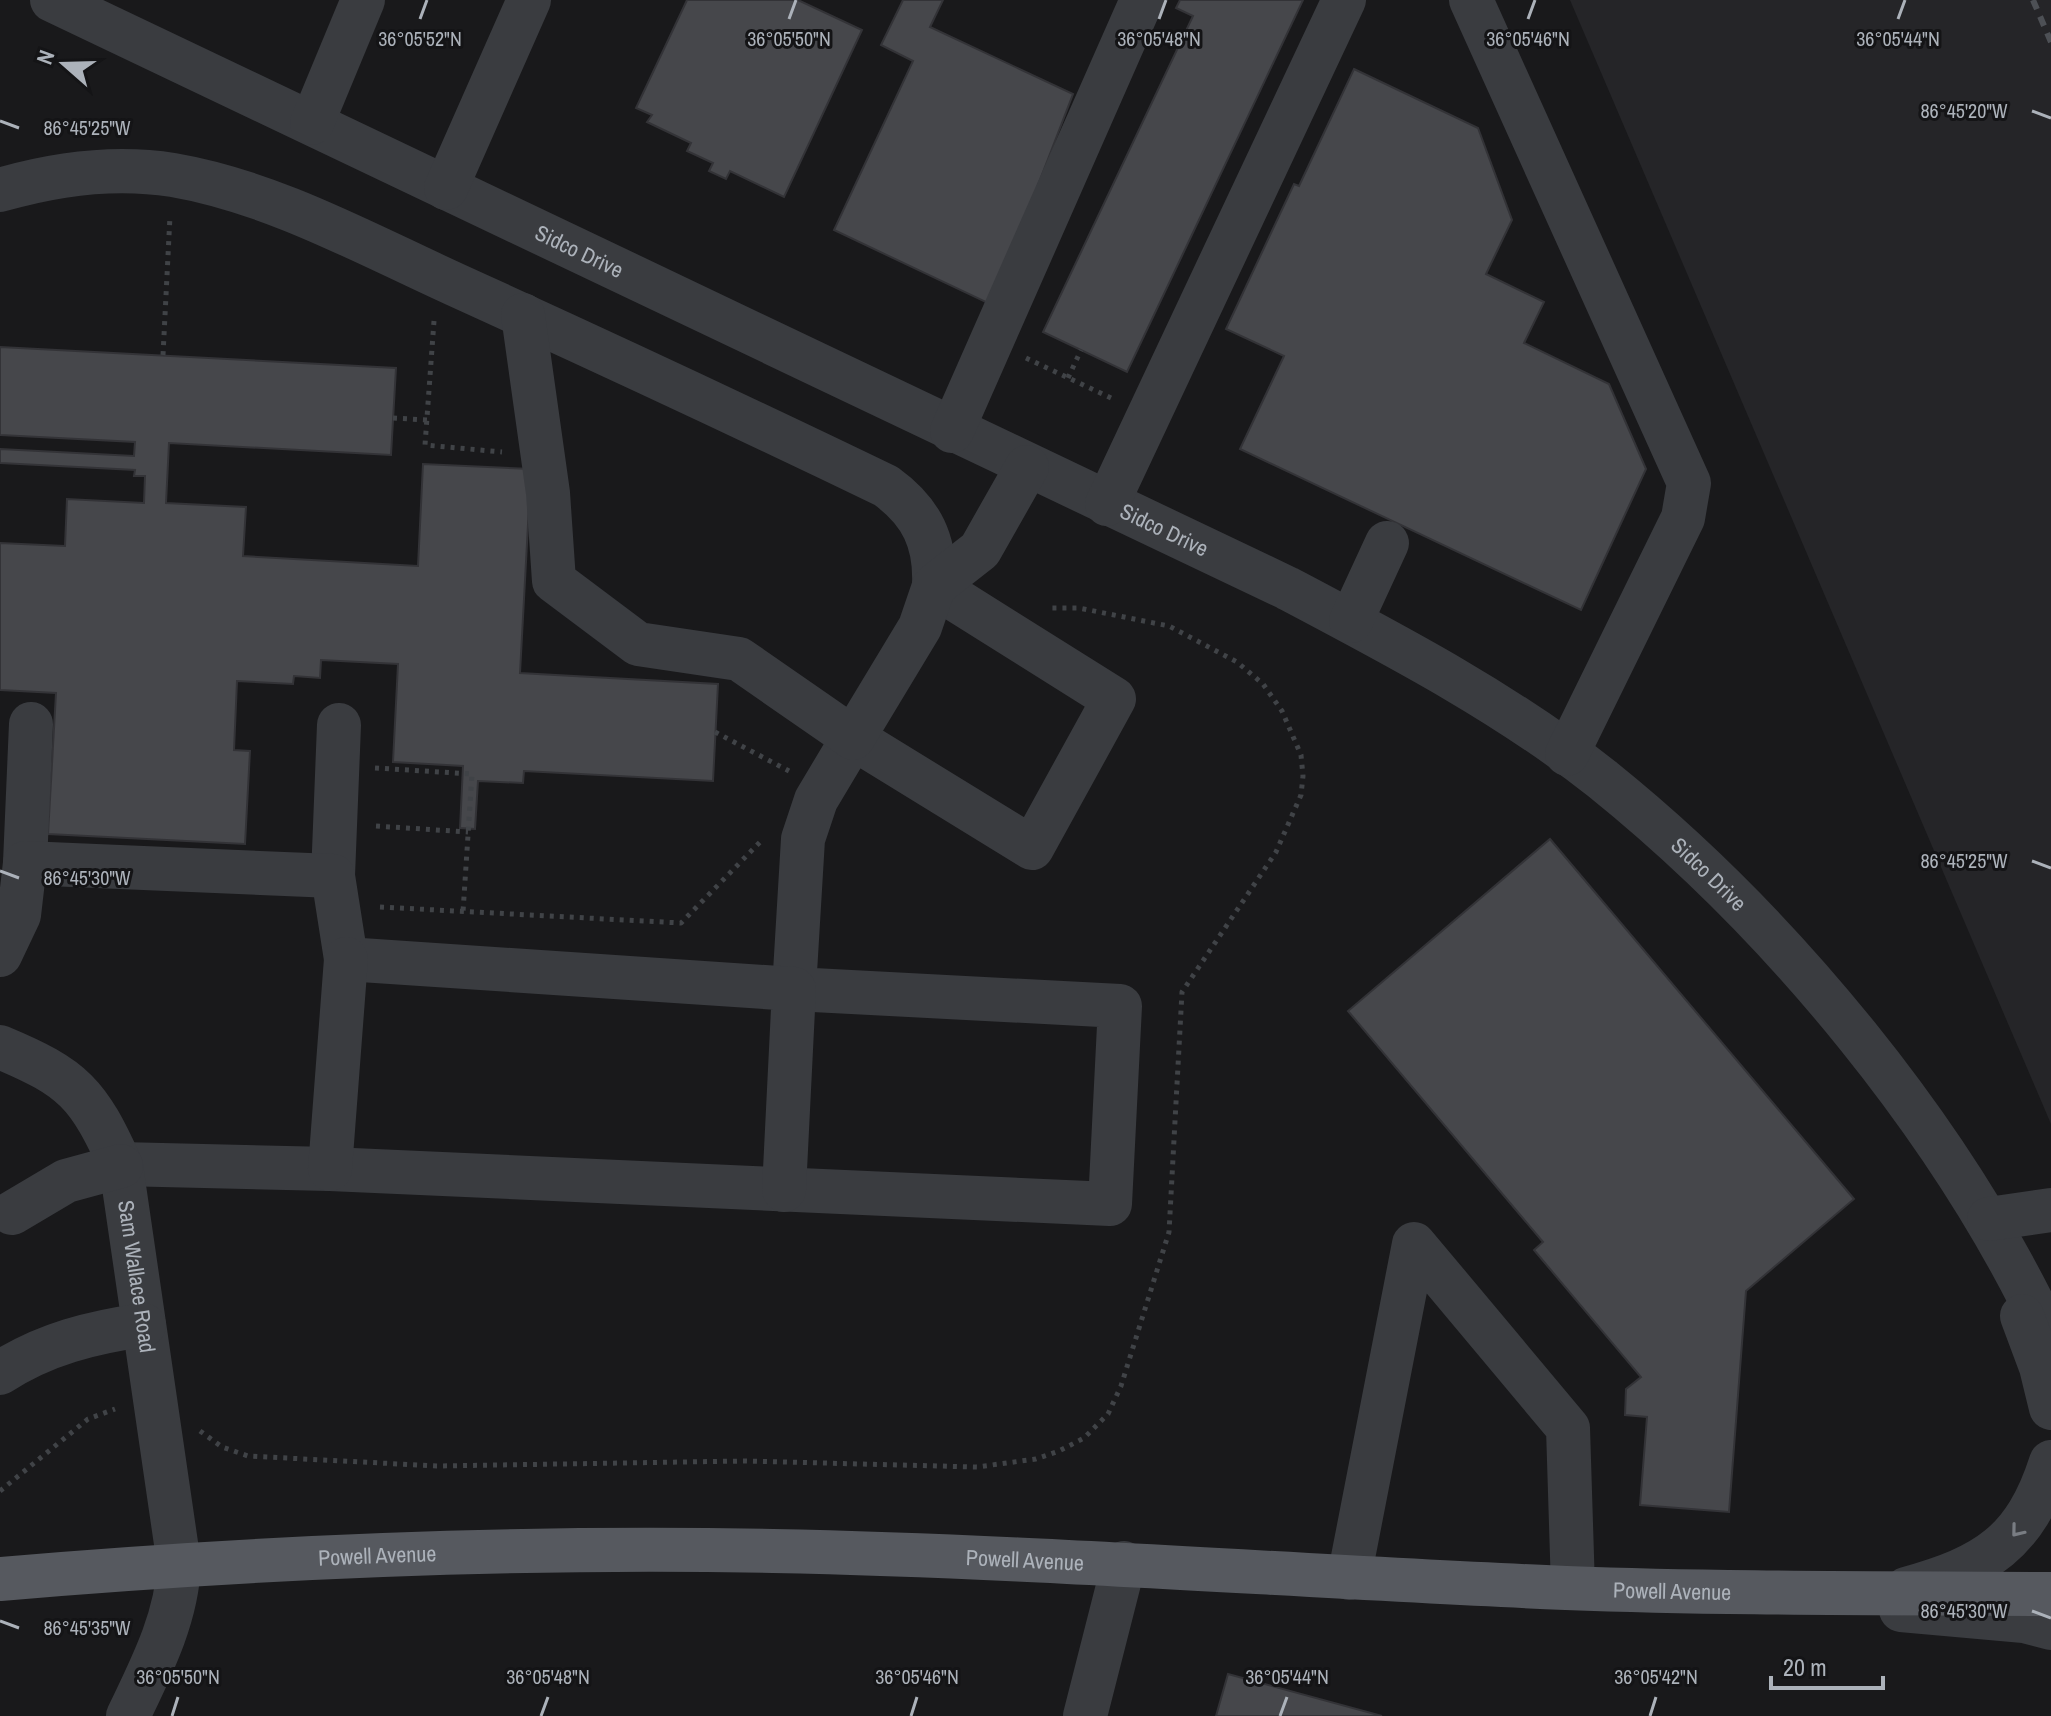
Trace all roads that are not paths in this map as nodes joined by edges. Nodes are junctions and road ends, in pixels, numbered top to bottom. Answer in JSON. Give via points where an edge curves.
{"nodes":[{"id":1,"x":52,"y":0,"type":"edge"},
{"id":2,"x":363,"y":0,"type":"edge"},
{"id":3,"x":529,"y":0,"type":"edge"},
{"id":4,"x":1142,"y":0,"type":"edge"},
{"id":5,"x":1344,"y":0,"type":"edge"},
{"id":6,"x":1471,"y":0,"type":"edge"},
{"id":7,"x":312,"y":123,"type":"junction"},
{"id":8,"x":446,"y":188,"type":"junction"},
{"id":9,"x":0,"y":190,"type":"edge"},
{"id":10,"x":523,"y":315,"type":"junction"},
{"id":11,"x":952,"y":431,"type":"junction"},
{"id":12,"x":1027,"y":467,"type":"junction"},
{"id":13,"x":1107,"y":504,"type":"junction"},
{"id":14,"x":1387,"y":543,"type":"dead end"},
{"id":15,"x":934,"y":586,"type":"junction"},
{"id":16,"x":1351,"y":621,"type":"junction"},
{"id":17,"x":31,"y":724,"type":"dead end"},
{"id":18,"x":339,"y":725,"type":"dead end"},
{"id":19,"x":853,"y":738,"type":"junction"},
{"id":20,"x":1567,"y":754,"type":"junction"},
{"id":21,"x":25,"y":863,"type":"junction"},
{"id":22,"x":336,"y":893,"type":"junction"},
{"id":23,"x":0,"y":955,"type":"edge"},
{"id":24,"x":346,"y":959,"type":"junction"},
{"id":25,"x":794,"y":989,"type":"junction"},
{"id":26,"x":7,"y":1059,"type":"edge"},
{"id":27,"x":120,"y":1165,"type":"junction"},
{"id":28,"x":330,"y":1169,"type":"junction"},
{"id":29,"x":1954,"y":1169,"type":"junction"},
{"id":30,"x":784,"y":1190,"type":"junction"},
{"id":31,"x":2051,"y":1210,"type":"edge"},
{"id":32,"x":12,"y":1213,"type":"dead end"},
{"id":33,"x":1989,"y":1219,"type":"junction"},
{"id":34,"x":144,"y":1325,"type":"junction"},
{"id":35,"x":2051,"y":1342,"type":"edge"},
{"id":36,"x":0,"y":1373,"type":"edge"},
{"id":37,"x":2051,"y":1408,"type":"edge"},
{"id":38,"x":2051,"y":1462,"type":"edge"},
{"id":39,"x":1124,"y":1563,"type":"junction"},
{"id":40,"x":179,"y":1564,"type":"junction"},
{"id":41,"x":1349,"y":1578,"type":"junction"},
{"id":42,"x":0,"y":1579,"type":"edge"},
{"id":43,"x":1573,"y":1588,"type":"junction"},
{"id":44,"x":1703,"y":1590,"type":"junction"},
{"id":45,"x":1894,"y":1593,"type":"junction"},
{"id":46,"x":2051,"y":1594,"type":"edge"},
{"id":47,"x":2051,"y":1628,"type":"edge"},
{"id":48,"x":128,"y":1716,"type":"edge"},
{"id":49,"x":1085,"y":1716,"type":"edge"}],
"edges":[{"from":1,"to":7,"type":"street","name":"Sidco Drive"},
{"from":2,"to":7,"type":"street"},
{"from":3,"to":8,"type":"street"},
{"from":4,"to":11,"type":"street"},
{"from":5,"to":13,"type":"street"},
{"from":6,"to":20,"type":"street","via":[[1689,483],[1683,518]]},
{"from":7,"to":8,"type":"street","name":"Sidco Drive"},
{"from":8,"to":11,"type":"street","name":"Sidco Drive"},
{"from":9,"to":10,"type":"street","via":[[97,172],[173,175],[217,185],[282,207]]},
{"from":10,"to":15,"type":"street","via":[[886,486],[907,501],[924,528],[935,561]]},
{"from":10,"to":19,"type":"street","via":[[554,581],[638,644],[739,659]]},
{"from":11,"to":12,"type":"street","name":"Sidco Drive"},
{"from":12,"to":13,"type":"street","name":"Sidco Drive"},
{"from":12,"to":15,"type":"street","via":[[980,550]]},
{"from":13,"to":16,"type":"street","name":"Sidco Drive"},
{"from":14,"to":16,"type":"street"},
{"from":15,"to":19,"type":"street","via":[[920,627]]},
{"from":15,"to":19,"type":"street","via":[[1114,699],[1032,848]]},
{"from":16,"to":20,"type":"street","name":"Sidco Drive","via":[[1484,698]]},
{"from":17,"to":21,"type":"street"},
{"from":18,"to":22,"type":"street"},
{"from":19,"to":25,"type":"street","via":[[816,800],[803,839]]},
{"from":20,"to":29,"type":"street","name":"Sidco Drive","via":[[1662,831],[1760,928],[1841,1019]]},
{"from":21,"to":22,"type":"street"},
{"from":21,"to":23,"type":"street","via":[[19,915]]},
{"from":22,"to":24,"type":"street"},
{"from":24,"to":25,"type":"street"},
{"from":24,"to":28,"type":"street"},
{"from":25,"to":30,"type":"street"},
{"from":25,"to":30,"type":"street","via":[[1120,1006],[1110,1204]]},
{"from":26,"to":27,"type":"street","name":"Sam Wallace Road","via":[[69,1082],[93,1110]]},
{"from":27,"to":28,"type":"street"},
{"from":27,"to":32,"type":"street","via":[[66,1181]]},
{"from":27,"to":34,"type":"street","name":"Sam Wallace Road"},
{"from":28,"to":30,"type":"street"},
{"from":29,"to":33,"type":"street","name":"Sidco Drive"},
{"from":29,"to":37,"type":"street","via":[[2031,1336]]},
{"from":31,"to":33,"type":"street"},
{"from":33,"to":35,"type":"street","name":"Sidco Drive"},
{"from":34,"to":36,"type":"street","via":[[74,1338]]},
{"from":34,"to":40,"type":"street","name":"Sam Wallace Road"},
{"from":38,"to":45,"type":"street","one_way":true,"via":[[2036,1505],[2007,1543],[1964,1571]]},
{"from":39,"to":40,"type":"main road","name":"Powell Avenue","via":[[755,1551],[408,1553]]},
{"from":39,"to":41,"type":"main road","name":"Powell Avenue"},
{"from":39,"to":49,"type":"street"},
{"from":40,"to":42,"type":"main road","name":"Powell Avenue"},
{"from":40,"to":48,"type":"street","name":"Sam Wallace Road","via":[[168,1625]]},
{"from":41,"to":43,"type":"main road","name":"Powell Avenue"},
{"from":41,"to":43,"type":"street","via":[[1414,1244],[1568,1428]]},
{"from":43,"to":44,"type":"main road","name":"Powell Avenue"},
{"from":44,"to":45,"type":"main road","name":"Powell Avenue"},
{"from":44,"to":47,"type":"street","via":[[2024,1621]]},
{"from":45,"to":46,"type":"main road","name":"Powell Avenue"}]}
